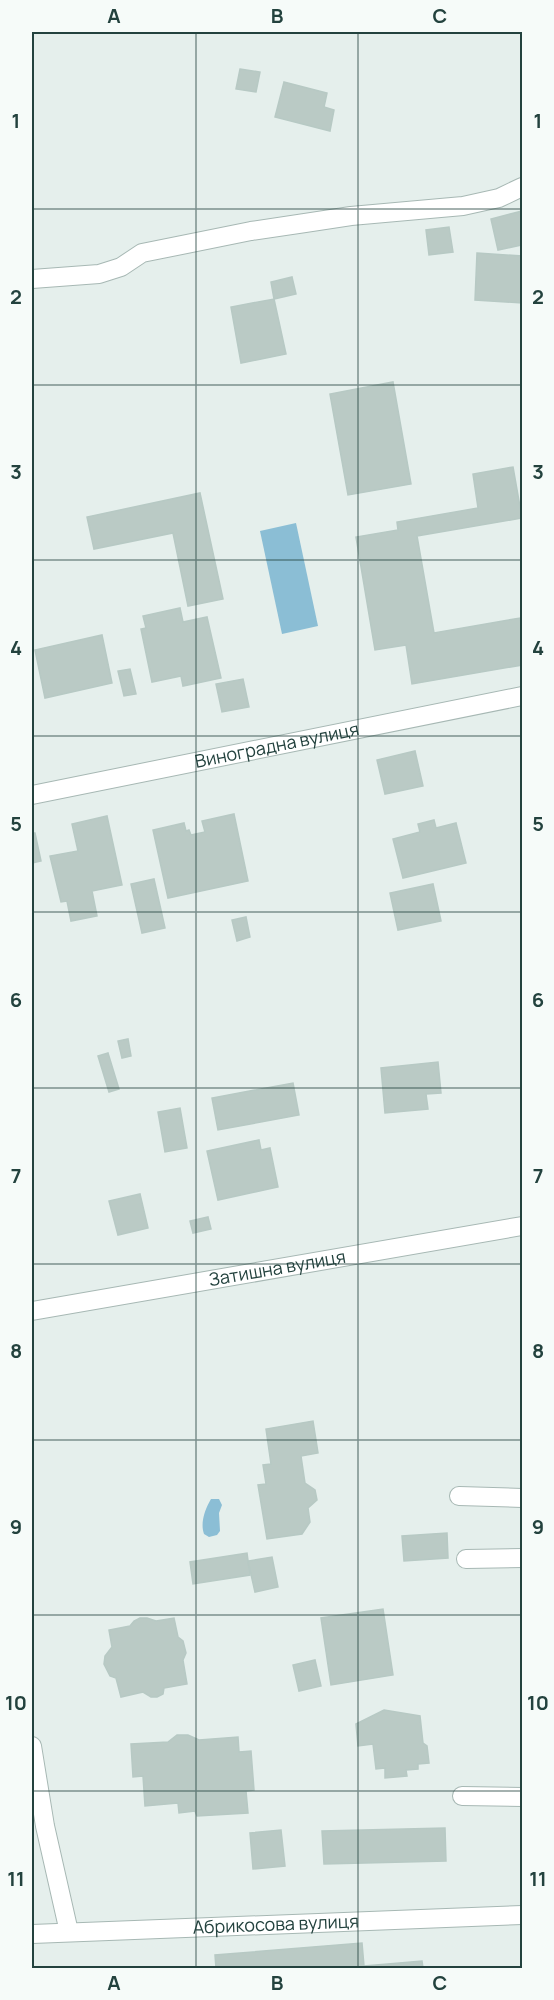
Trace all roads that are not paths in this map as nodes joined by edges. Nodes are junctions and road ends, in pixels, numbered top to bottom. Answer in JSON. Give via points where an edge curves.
{"nodes":[{"id":1,"x":522,"y":188,"type":"edge"},
{"id":2,"x":32,"y":279,"type":"edge"},
{"id":3,"x":522,"y":696,"type":"edge"},
{"id":4,"x":32,"y":795,"type":"edge"},
{"id":5,"x":522,"y":1226,"type":"edge"},
{"id":6,"x":32,"y":1311,"type":"edge"},
{"id":7,"x":459,"y":1496,"type":"dead end"},
{"id":8,"x":522,"y":1498,"type":"edge"},
{"id":9,"x":466,"y":1558,"type":"dead end"},
{"id":10,"x":522,"y":1558,"type":"edge"},
{"id":11,"x":32,"y":1746,"type":"edge"},
{"id":12,"x":462,"y":1796,"type":"dead end"},
{"id":13,"x":522,"y":1797,"type":"edge"},
{"id":14,"x":522,"y":1915,"type":"edge"},
{"id":15,"x":69,"y":1932,"type":"junction"},
{"id":16,"x":32,"y":1935,"type":"edge"}],
"edges":[{"from":1,"to":2,"type":"street","via":[[463,206],[251,231],[142,254],[99,274]]},
{"from":3,"to":4,"type":"street","name":"Виноградна вулиця"},
{"from":5,"to":6,"type":"street","name":"Затишна вулиця"},
{"from":7,"to":8,"type":"street"},
{"from":9,"to":10,"type":"street"},
{"from":11,"to":15,"type":"street"},
{"from":12,"to":13,"type":"street"},
{"from":14,"to":15,"type":"street","name":"Абрикосова вулиця"},
{"from":15,"to":16,"type":"street","name":"Абрикосова вулиця"}]}
